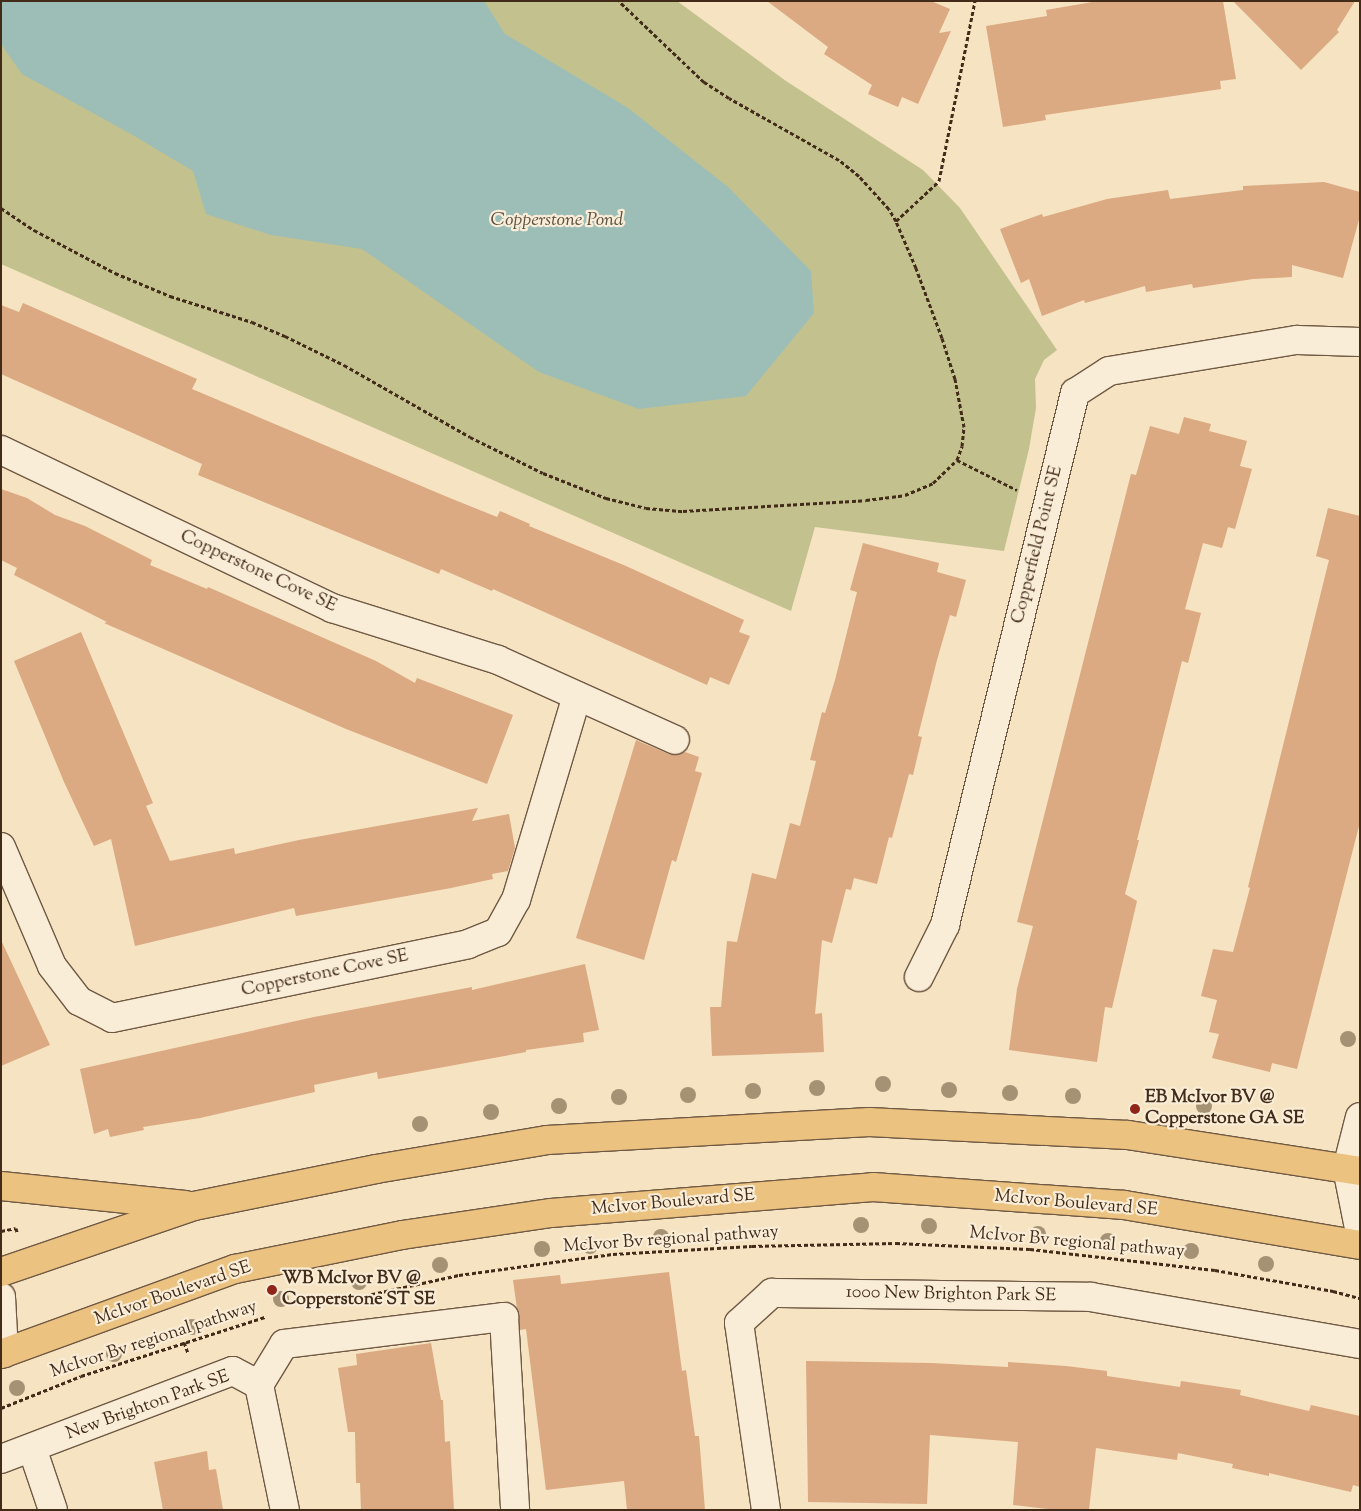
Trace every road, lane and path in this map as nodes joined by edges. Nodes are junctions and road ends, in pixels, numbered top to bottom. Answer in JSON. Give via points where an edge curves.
{"nodes":[{"id":1,"x":619,"y":1,"type":"edge"},
{"id":2,"x":975,"y":1,"type":"edge"},
{"id":3,"x":1,"y":208,"type":"edge"},
{"id":4,"x":896,"y":221,"type":"junction"},
{"id":5,"x":1360,"y":342,"type":"edge"},
{"id":6,"x":1,"y":450,"type":"edge"},
{"id":7,"x":957,"y":460,"type":"junction"},
{"id":8,"x":1049,"y":500,"type":"junction"},
{"id":9,"x":577,"y":696,"type":"junction"},
{"id":10,"x":675,"y":740,"type":"dead end"},
{"id":11,"x":1,"y":847,"type":"edge"},
{"id":12,"x":919,"y":977,"type":"dead end"},
{"id":13,"x":1360,"y":1117,"type":"edge"},
{"id":14,"x":1353,"y":1170,"type":"edge"},
{"id":15,"x":1,"y":1186,"type":"edge"},
{"id":16,"x":194,"y":1206,"type":"junction"},
{"id":17,"x":1360,"y":1233,"type":"edge"},
{"id":18,"x":1360,"y":1245,"type":"edge"},
{"id":19,"x":1,"y":1272,"type":"edge"},
{"id":20,"x":1,"y":1297,"type":"edge"},
{"id":21,"x":1360,"y":1298,"type":"edge"},
{"id":22,"x":326,"y":1304,"type":"dead end"},
{"id":23,"x":269,"y":1316,"type":"dead end"},
{"id":24,"x":1360,"y":1344,"type":"edge"},
{"id":25,"x":2,"y":1352,"type":"edge"},
{"id":26,"x":259,"y":1385,"type":"junction"},
{"id":27,"x":1,"y":1408,"type":"edge"},
{"id":28,"x":32,"y":1448,"type":"junction"},
{"id":29,"x":1,"y":1459,"type":"edge"},
{"id":30,"x":53,"y":1510,"type":"edge"},
{"id":31,"x":285,"y":1510,"type":"edge"},
{"id":32,"x":515,"y":1510,"type":"edge"},
{"id":33,"x":766,"y":1510,"type":"edge"}],
"edges":[{"from":1,"to":4,"type":"path","via":[[704,82],[839,160],[880,197]]},
{"from":2,"to":4,"type":"path","via":[[939,181]]},
{"from":3,"to":7,"type":"path","via":[[34,230],[114,273],[285,336],[510,457],[570,485],[621,503],[683,511],[905,495],[934,483]]},
{"from":4,"to":7,"type":"path","via":[[928,298],[955,380],[964,427]]},
{"from":5,"to":8,"type":"street","name":"Copperfield Point SE","via":[[1297,340],[1109,371],[1075,393]]},
{"from":6,"to":9,"type":"street","name":"Copperstone Cove SE","via":[[332,608],[498,660]]},
{"from":7,"to":8,"type":"path","via":[[1021,492]]},
{"from":8,"to":12,"type":"street","name":"Copperfield Point SE","via":[[945,925]]},
{"from":9,"to":10,"type":"street","name":"Copperstone Cove SE"},
{"from":9,"to":11,"type":"street","name":"Copperstone Cove SE","via":[[516,900],[498,932],[468,944],[112,1018],[79,1001],[52,966]]},
{"from":13,"to":14,"type":"street"},
{"from":14,"to":16,"type":"main road","via":[[1128,1135],[870,1122],[547,1140],[376,1168]]},
{"from":14,"to":17,"type":"street"},
{"from":15,"to":16,"type":"main road"},
{"from":16,"to":19,"type":"main road"},
{"from":18,"to":25,"type":"main road","name":"McIvor Boulevard SE","via":[[1124,1205],[863,1188],[550,1213],[402,1235],[235,1270]]},
{"from":20,"to":25,"type":"street"},
{"from":21,"to":22,"type":"path","name":"McIvor Bv regional pathway","via":[[1215,1270],[1030,1248],[896,1243],[752,1246],[613,1254],[459,1275]]},
{"from":23,"to":27,"type":"path","name":"McIvor Bv regional pathway","via":[[81,1376]]},
{"from":24,"to":33,"type":"street","name":"1000 New Brighton Park SE","via":[[1091,1297],[772,1293],[739,1323]]},
{"from":26,"to":28,"type":"street","name":"New Brighton Park SE","via":[[233,1372]]},
{"from":26,"to":31,"type":"street"},
{"from":26,"to":32,"type":"street","via":[[284,1344],[504,1317]]},
{"from":28,"to":29,"type":"street","name":"New Brighton Park SE"},
{"from":28,"to":30,"type":"street"}]}
